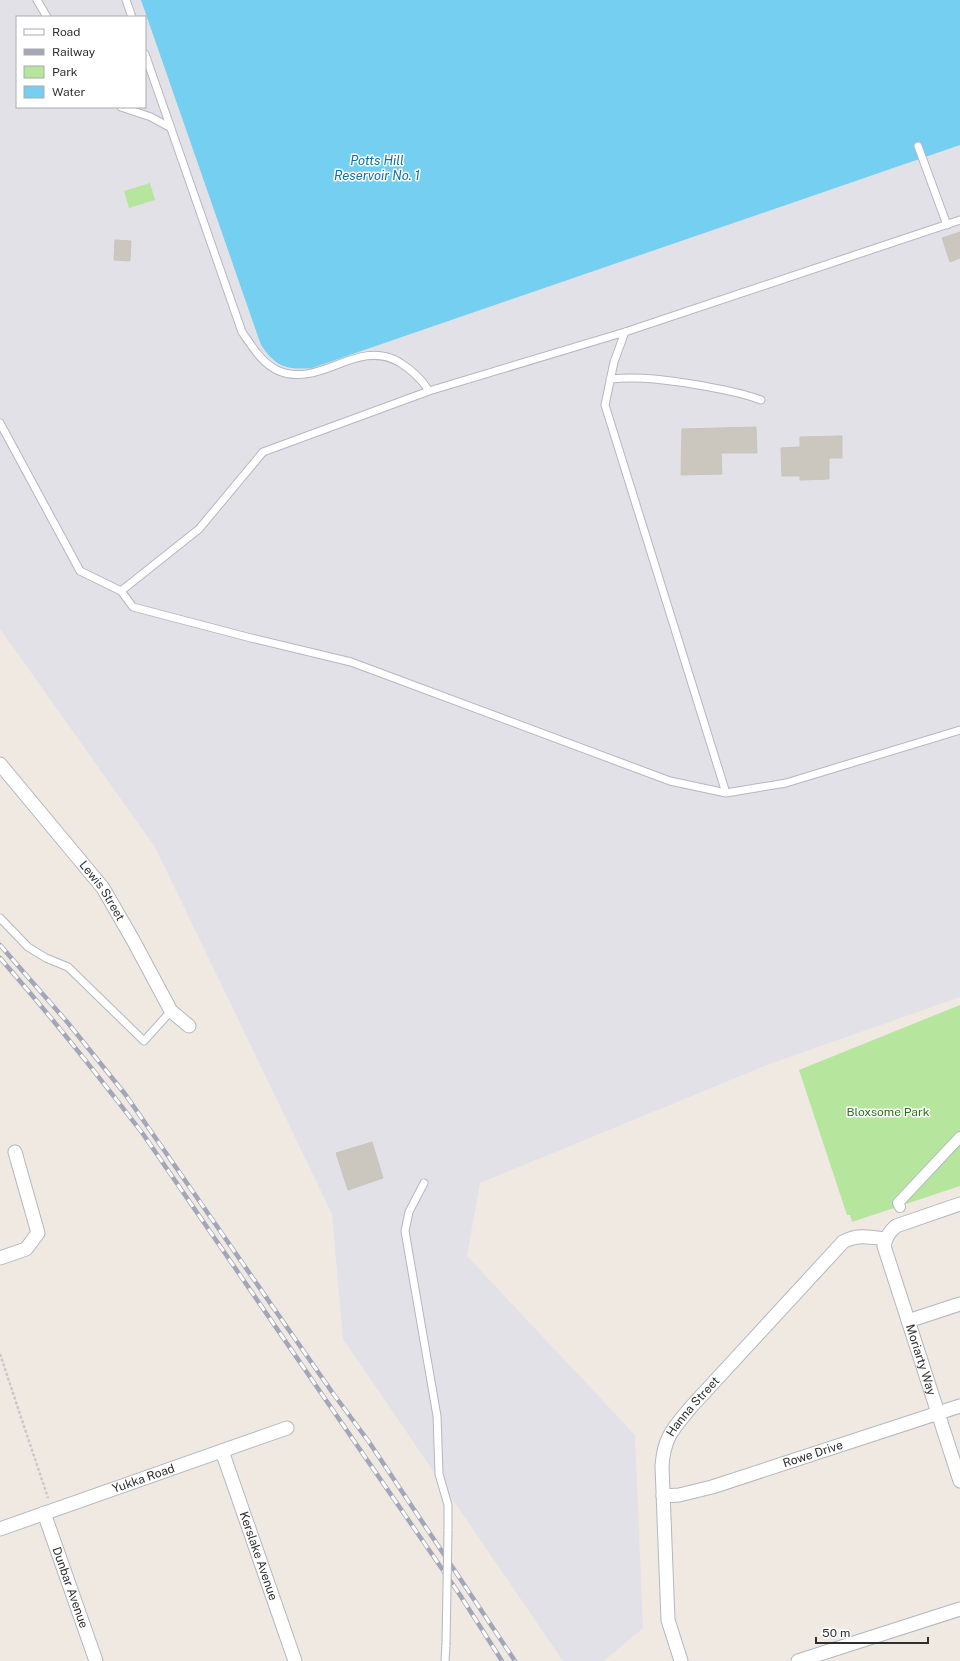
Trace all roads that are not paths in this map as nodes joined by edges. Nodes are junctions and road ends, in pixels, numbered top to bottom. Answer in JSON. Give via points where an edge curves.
{"nodes":[{"id":1,"x":37,"y":0,"type":"edge"},
{"id":2,"x":126,"y":0,"type":"edge"},
{"id":3,"x":46,"y":16,"type":"edge"},
{"id":4,"x":132,"y":16,"type":"edge"},
{"id":5,"x":146,"y":57,"type":"edge"},
{"id":6,"x":124,"y":108,"type":"edge"},
{"id":7,"x":171,"y":128,"type":"junction"},
{"id":8,"x":918,"y":146,"type":"dead end"},
{"id":9,"x":960,"y":220,"type":"edge"},
{"id":10,"x":947,"y":225,"type":"junction"},
{"id":11,"x":624,"y":332,"type":"junction"},
{"id":12,"x":610,"y":379,"type":"junction"},
{"id":13,"x":429,"y":391,"type":"junction"},
{"id":14,"x":761,"y":400,"type":"dead end"},
{"id":15,"x":0,"y":423,"type":"edge"},
{"id":16,"x":121,"y":591,"type":"junction"},
{"id":17,"x":960,"y":730,"type":"edge"},
{"id":18,"x":0,"y":764,"type":"edge"},
{"id":19,"x":726,"y":793,"type":"junction"},
{"id":20,"x":0,"y":918,"type":"edge"},
{"id":21,"x":171,"y":1011,"type":"junction"},
{"id":22,"x":189,"y":1026,"type":"dead end"},
{"id":23,"x":960,"y":1136,"type":"edge"},
{"id":24,"x":15,"y":1152,"type":"dead end"},
{"id":25,"x":424,"y":1183,"type":"dead end"},
{"id":26,"x":960,"y":1204,"type":"edge"},
{"id":27,"x":900,"y":1207,"type":"dead end"},
{"id":28,"x":885,"y":1239,"type":"junction"},
{"id":29,"x":0,"y":1258,"type":"edge"},
{"id":30,"x":960,"y":1304,"type":"edge"},
{"id":31,"x":908,"y":1321,"type":"junction"},
{"id":32,"x":960,"y":1406,"type":"edge"},
{"id":33,"x":938,"y":1414,"type":"junction"},
{"id":34,"x":288,"y":1428,"type":"dead end"},
{"id":35,"x":222,"y":1451,"type":"junction"},
{"id":36,"x":960,"y":1481,"type":"edge"},
{"id":37,"x":663,"y":1496,"type":"junction"},
{"id":38,"x":48,"y":1512,"type":"junction"},
{"id":39,"x":0,"y":1529,"type":"edge"},
{"id":40,"x":960,"y":1609,"type":"edge"},
{"id":41,"x":96,"y":1661,"type":"edge"},
{"id":42,"x":295,"y":1661,"type":"edge"},
{"id":43,"x":444,"y":1661,"type":"edge"},
{"id":44,"x":681,"y":1661,"type":"edge"},
{"id":45,"x":798,"y":1661,"type":"edge"}],
"edges":[{"from":1,"to":3,"type":"lane"},
{"from":2,"to":4,"type":"lane"},
{"from":5,"to":7,"type":"lane"},
{"from":6,"to":7,"type":"lane","via":[[151,117]]},
{"from":7,"to":13,"type":"lane","via":[[242,332],[260,357],[279,371],[302,374],[314,373],[361,356],[380,354],[409,367],[422,379]]},
{"from":8,"to":10,"type":"lane"},
{"from":9,"to":10,"type":"lane"},
{"from":10,"to":11,"type":"lane"},
{"from":11,"to":12,"type":"lane"},
{"from":11,"to":13,"type":"lane"},
{"from":12,"to":14,"type":"lane","via":[[657,378],[740,392]]},
{"from":12,"to":19,"type":"lane","via":[[605,405]]},
{"from":13,"to":16,"type":"lane","via":[[262,452],[199,529]]},
{"from":15,"to":16,"type":"lane","via":[[80,571]]},
{"from":16,"to":19,"type":"lane","via":[[133,607],[351,662],[670,781]]},
{"from":17,"to":19,"type":"lane","via":[[786,783]]},
{"from":18,"to":21,"type":"street","name":"Lewis Street","via":[[103,888]]},
{"from":20,"to":21,"type":"lane","via":[[28,947],[68,967],[144,1041]]},
{"from":21,"to":22,"type":"street","name":"Lewis Street"},
{"from":23,"to":27,"type":"street","via":[[898,1203]]},
{"from":24,"to":29,"type":"street","via":[[38,1233],[26,1249]]},
{"from":25,"to":43,"type":"lane","bridge":true,"via":[[409,1212],[405,1231],[437,1416],[439,1474],[448,1505]]},
{"from":26,"to":28,"type":"street","via":[[901,1224],[890,1231]]},
{"from":28,"to":31,"type":"street","name":"Moriarty Way","via":[[886,1255]]},
{"from":28,"to":37,"type":"street","name":"Hanna Street","via":[[858,1236],[843,1242],[691,1408],[670,1434],[663,1449]]},
{"from":30,"to":31,"type":"street"},
{"from":31,"to":33,"type":"street","name":"Moriarty Way"},
{"from":32,"to":33,"type":"street","name":"Rowe Drive"},
{"from":33,"to":36,"type":"street","name":"Moriarty Way"},
{"from":33,"to":37,"type":"street","name":"Rowe Drive","via":[[712,1487],[687,1494]]},
{"from":34,"to":35,"type":"street","name":"Yukka Road"},
{"from":35,"to":38,"type":"street","name":"Yukka Road"},
{"from":35,"to":42,"type":"street","name":"Kerslake Avenue"},
{"from":37,"to":44,"type":"street","name":"Hanna Street","via":[[668,1620]]},
{"from":38,"to":39,"type":"street","name":"Yukka Road"},
{"from":38,"to":41,"type":"street","name":"Dunbar Avenue"},
{"from":40,"to":45,"type":"street"}]}
